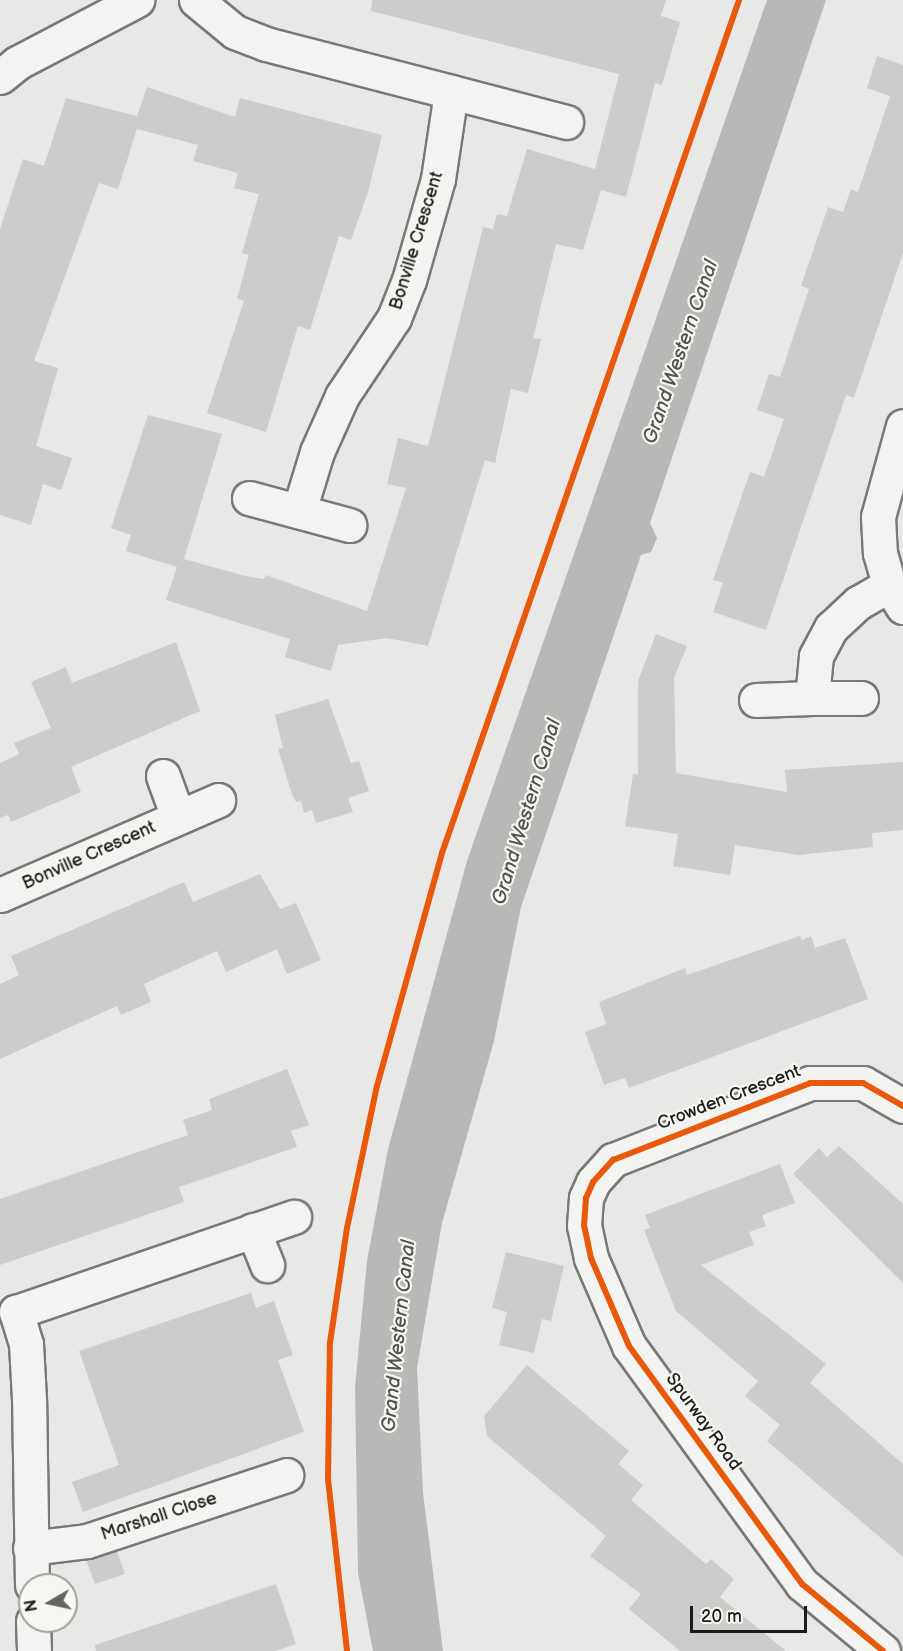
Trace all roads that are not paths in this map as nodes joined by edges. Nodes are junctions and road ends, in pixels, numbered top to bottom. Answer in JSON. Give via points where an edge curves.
{"nodes":[{"id":1,"x":137,"y":0,"type":"edge"},
{"id":2,"x":196,"y":0,"type":"edge"},
{"id":3,"x":0,"y":77,"type":"edge"},
{"id":4,"x":451,"y":92,"type":"junction"},
{"id":5,"x":566,"y":122,"type":"dead end"},
{"id":6,"x":903,"y":426,"type":"edge"},
{"id":7,"x":249,"y":498,"type":"dead end"},
{"id":8,"x":299,"y":511,"type":"junction"},
{"id":9,"x":349,"y":525,"type":"dead end"},
{"id":10,"x":896,"y":596,"type":"edge"},
{"id":11,"x":812,"y":698,"type":"junction"},
{"id":12,"x":861,"y":698,"type":"dead end"},
{"id":13,"x":756,"y":700,"type":"dead end"},
{"id":14,"x":164,"y":776,"type":"dead end"},
{"id":15,"x":218,"y":800,"type":"dead end"},
{"id":16,"x":178,"y":817,"type":"junction"},
{"id":17,"x":0,"y":895,"type":"edge"},
{"id":18,"x":903,"y":1106,"type":"edge"},
{"id":19,"x":602,"y":1170,"type":"joint"},
{"id":20,"x":294,"y":1217,"type":"dead end"},
{"id":21,"x":253,"y":1230,"type":"junction"},
{"id":22,"x":267,"y":1265,"type":"dead end"},
{"id":23,"x":8,"y":1314,"type":"edge"},
{"id":24,"x":286,"y":1475,"type":"dead end"},
{"id":25,"x":30,"y":1548,"type":"junction"},
{"id":26,"x":31,"y":1573,"type":"edge"},
{"id":27,"x":33,"y":1633,"type":"edge"},
{"id":28,"x":34,"y":1651,"type":"edge"},
{"id":29,"x":883,"y":1651,"type":"edge"}],
"edges":[{"from":1,"to":3,"type":"street","via":[[17,63]]},
{"from":2,"to":4,"type":"street","via":[[235,32],[266,44]]},
{"from":4,"to":5,"type":"street"},
{"from":4,"to":8,"type":"street","name":"Bonville Crescent","via":[[438,179],[409,280],[394,318],[342,396],[317,452]]},
{"from":6,"to":10,"type":"street","via":[[878,517]]},
{"from":7,"to":8,"type":"street"},
{"from":8,"to":9,"type":"street"},
{"from":10,"to":11,"type":"street","via":[[858,603],[831,628],[816,656]]},
{"from":11,"to":12,"type":"street"},
{"from":11,"to":13,"type":"street"},
{"from":14,"to":16,"type":"street","name":"Bonville Crescent"},
{"from":15,"to":16,"type":"street","name":"Bonville Crescent"},
{"from":16,"to":17,"type":"street","name":"Bonville Crescent"},
{"from":18,"to":19,"type":"street","name":"Crowden Crescent","via":[[863,1083],[810,1083],[629,1151]]},
{"from":19,"to":29,"type":"street","name":"Spurway Road","via":[[586,1198],[584,1226],[591,1258],[629,1346],[802,1584]]},
{"from":20,"to":21,"type":"street"},
{"from":21,"to":22,"type":"street"},
{"from":21,"to":23,"type":"street"},
{"from":23,"to":25,"type":"street","via":[[26,1344]]},
{"from":24,"to":25,"type":"street","name":"Marshall Close","via":[[87,1541]]},
{"from":25,"to":26,"type":"street"},
{"from":27,"to":28,"type":"street"}]}
